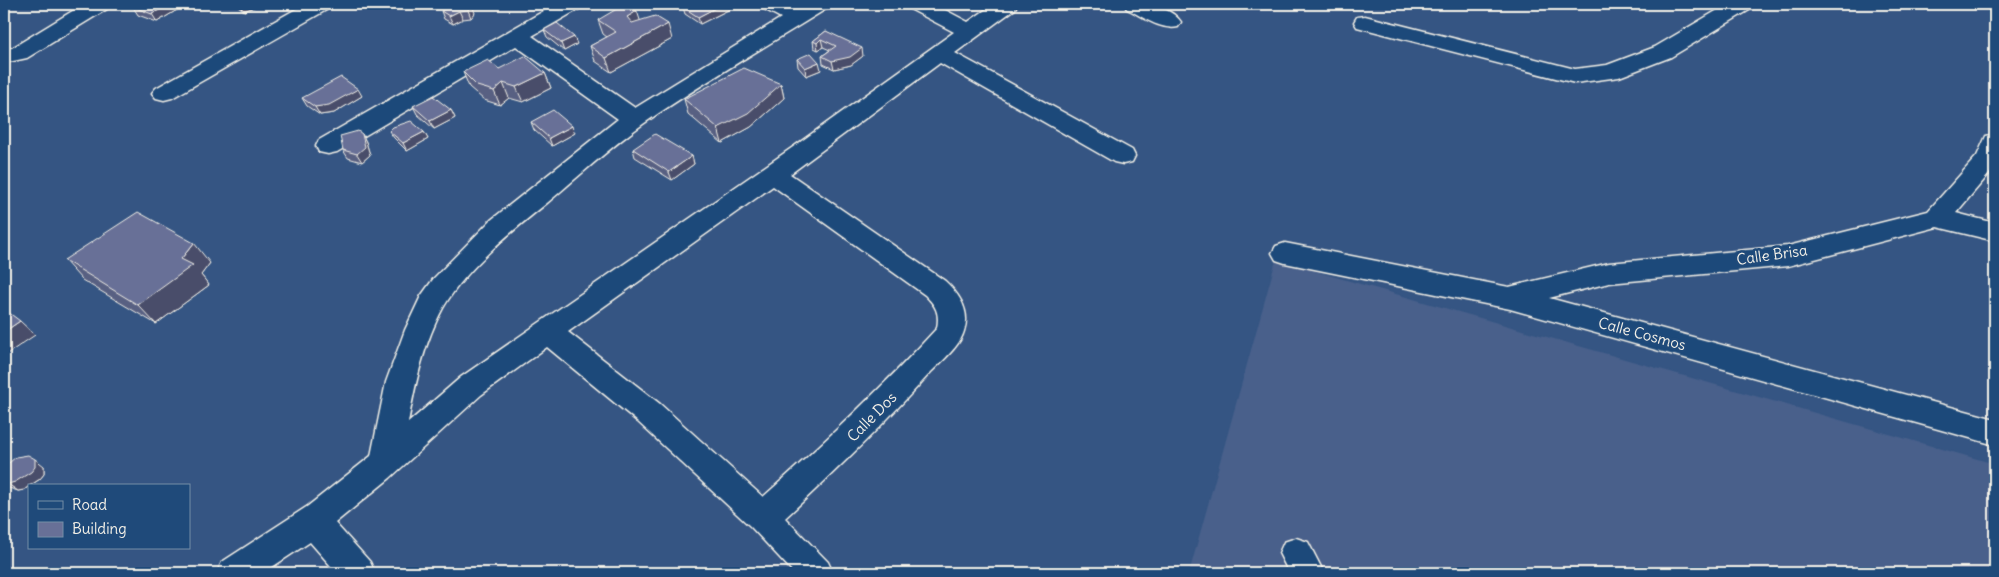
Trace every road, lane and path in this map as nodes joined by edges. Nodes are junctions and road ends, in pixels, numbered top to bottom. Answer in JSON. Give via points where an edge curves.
{"nodes":[{"id":1,"x":99,"y":4,"type":"edge"},
{"id":2,"x":571,"y":4,"type":"edge"},
{"id":3,"x":772,"y":4,"type":"edge"},
{"id":4,"x":818,"y":4,"type":"edge"},
{"id":5,"x":918,"y":4,"type":"edge"},
{"id":6,"x":1007,"y":4,"type":"edge"},
{"id":7,"x":1135,"y":4,"type":"edge"},
{"id":8,"x":1743,"y":4,"type":"edge"},
{"id":9,"x":311,"y":6,"type":"edge"},
{"id":10,"x":795,"y":17,"type":"junction"},
{"id":11,"x":1170,"y":22,"type":"dead end"},
{"id":12,"x":1365,"y":22,"type":"dead end"},
{"id":13,"x":969,"y":31,"type":"junction"},
{"id":14,"x":517,"y":36,"type":"junction"},
{"id":15,"x":939,"y":53,"type":"junction"},
{"id":16,"x":4,"y":56,"type":"edge"},
{"id":17,"x":164,"y":93,"type":"dead end"},
{"id":18,"x":634,"y":119,"type":"junction"},
{"id":19,"x":1995,"y":142,"type":"edge"},
{"id":20,"x":328,"y":146,"type":"dead end"},
{"id":21,"x":1123,"y":156,"type":"dead end"},
{"id":22,"x":773,"y":174,"type":"junction"},
{"id":23,"x":1937,"y":218,"type":"junction"},
{"id":24,"x":1995,"y":232,"type":"edge"},
{"id":25,"x":1286,"y":253,"type":"dead end"},
{"id":26,"x":1510,"y":298,"type":"junction"},
{"id":27,"x":548,"y":332,"type":"junction"},
{"id":28,"x":1995,"y":432,"type":"edge"},
{"id":29,"x":386,"y":462,"type":"junction"},
{"id":30,"x":763,"y":517,"type":"junction"},
{"id":31,"x":313,"y":522,"type":"junction"},
{"id":32,"x":234,"y":573,"type":"edge"},
{"id":33,"x":358,"y":573,"type":"edge"},
{"id":34,"x":816,"y":573,"type":"edge"}],
"edges":[{"from":1,"to":16,"type":"street","via":[[19,53]]},
{"from":2,"to":14,"type":"street"},
{"from":3,"to":10,"type":"street"},
{"from":4,"to":10,"type":"street"},
{"from":5,"to":13,"type":"street"},
{"from":6,"to":13,"type":"street"},
{"from":7,"to":11,"type":"street"},
{"from":8,"to":12,"type":"street","via":[[1663,52],[1611,72],[1575,76]]},
{"from":9,"to":17,"type":"street"},
{"from":10,"to":18,"type":"street"},
{"from":13,"to":15,"type":"street"},
{"from":14,"to":18,"type":"street"},
{"from":14,"to":20,"type":"street"},
{"from":15,"to":21,"type":"street"},
{"from":15,"to":22,"type":"street"},
{"from":18,"to":29,"type":"street","via":[[500,227],[444,285],[431,304],[401,382]]},
{"from":19,"to":23,"type":"street","via":[[1988,159]]},
{"from":22,"to":27,"type":"street"},
{"from":22,"to":30,"type":"street","name":"Calle Dos","via":[[935,288],[949,301],[952,325],[950,332],[907,382],[851,438]]},
{"from":23,"to":24,"type":"street"},
{"from":23,"to":26,"type":"street","name":"Calle Brisa","via":[[1788,256],[1608,272]]},
{"from":25,"to":26,"type":"street","name":"Calle Cosmos"},
{"from":26,"to":28,"type":"street","name":"Calle Cosmos"},
{"from":27,"to":29,"type":"street","via":[[471,386],[428,421]]},
{"from":27,"to":30,"type":"street","via":[[649,413]]},
{"from":29,"to":31,"type":"street"},
{"from":30,"to":34,"type":"street"},
{"from":31,"to":32,"type":"street"},
{"from":31,"to":33,"type":"street"}]}
